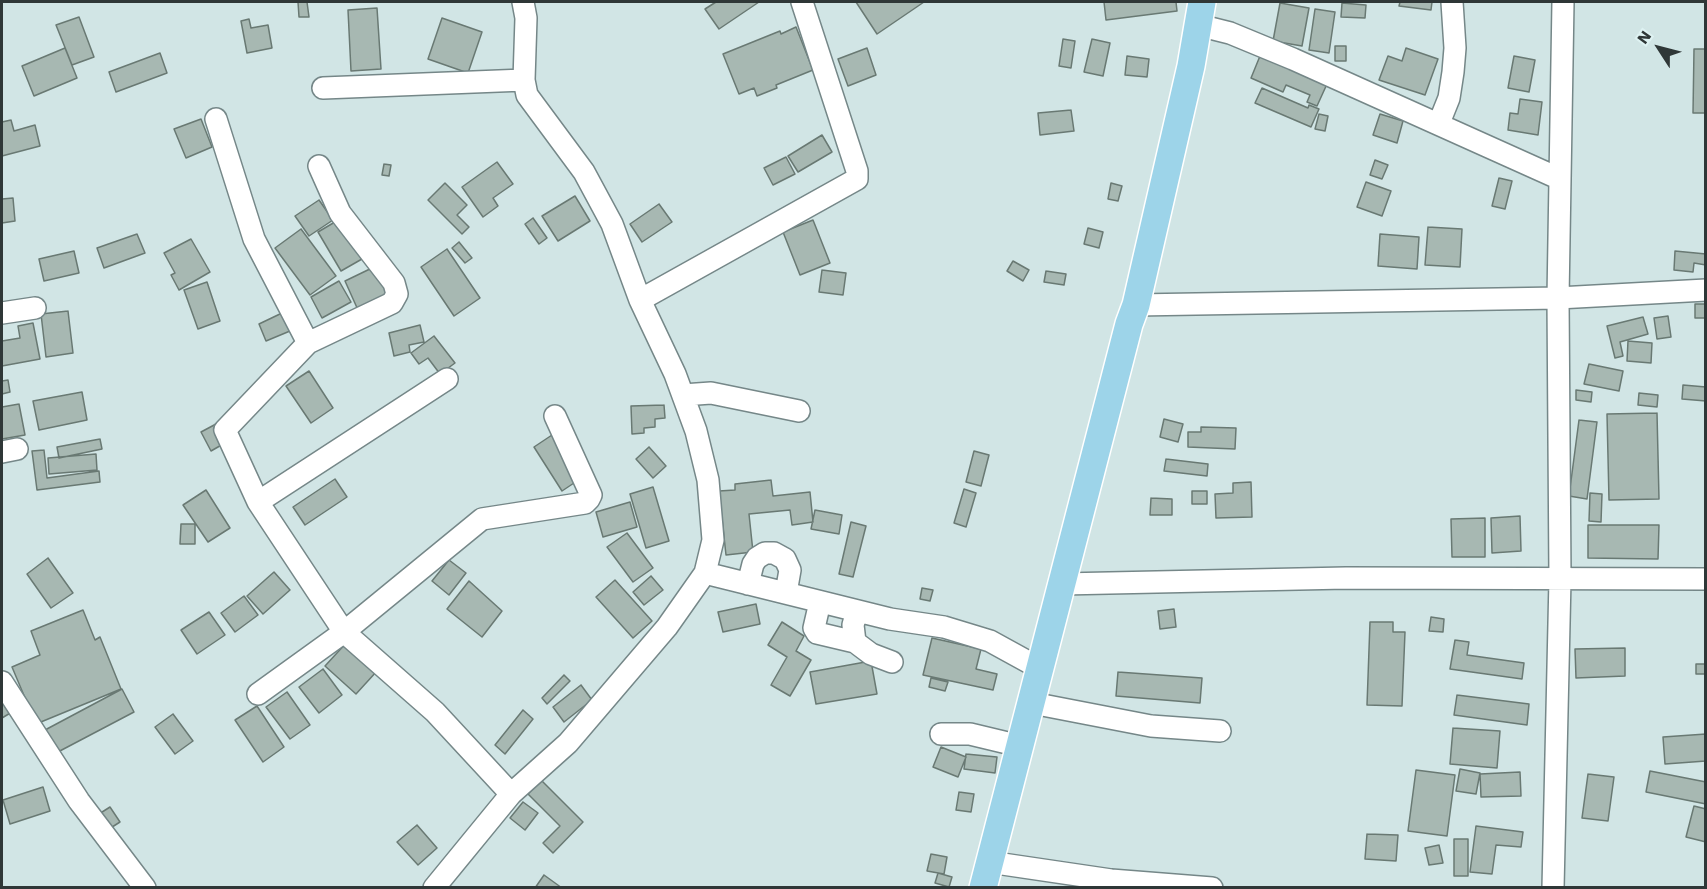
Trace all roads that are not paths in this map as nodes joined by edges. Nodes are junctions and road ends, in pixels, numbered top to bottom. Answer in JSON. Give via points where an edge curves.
{"nodes":[{"id":1,"x":524,"y":2,"type":"edge"},
{"id":2,"x":802,"y":2,"type":"edge"},
{"id":3,"x":1452,"y":2,"type":"edge"},
{"id":4,"x":1563,"y":2,"type":"edge"},
{"id":5,"x":1200,"y":13,"type":"edge"},
{"id":6,"x":524,"y":80,"type":"junction"},
{"id":7,"x":323,"y":88,"type":"dead end"},
{"id":8,"x":216,"y":119,"type":"dead end"},
{"id":9,"x":1439,"y":123,"type":"junction"},
{"id":10,"x":319,"y":166,"type":"dead end"},
{"id":11,"x":1560,"y":179,"type":"junction"},
{"id":12,"x":1706,"y":290,"type":"edge"},
{"id":13,"x":1558,"y":298,"type":"junction"},
{"id":14,"x":640,"y":300,"type":"junction"},
{"id":15,"x":1136,"y":305,"type":"junction"},
{"id":16,"x":35,"y":308,"type":"dead end"},
{"id":17,"x":2,"y":313,"type":"edge"},
{"id":18,"x":308,"y":343,"type":"junction"},
{"id":19,"x":447,"y":379,"type":"dead end"},
{"id":20,"x":683,"y":395,"type":"junction"},
{"id":21,"x":799,"y":411,"type":"dead end"},
{"id":22,"x":555,"y":416,"type":"dead end"},
{"id":23,"x":258,"y":502,"type":"junction"},
{"id":24,"x":705,"y":573,"type":"junction"},
{"id":25,"x":1560,"y":579,"type":"junction"},
{"id":26,"x":1706,"y":579,"type":"edge"},
{"id":27,"x":748,"y":584,"type":"junction"},
{"id":28,"x":1062,"y":584,"type":"junction"},
{"id":29,"x":786,"y":593,"type":"junction"},
{"id":30,"x":820,"y":602,"type":"junction"},
{"id":31,"x":857,"y":611,"type":"junction"},
{"id":32,"x":344,"y":632,"type":"junction"},
{"id":33,"x":855,"y":642,"type":"junction"},
{"id":34,"x":892,"y":662,"type":"dead end"},
{"id":35,"x":1041,"y":669,"type":"junction"},
{"id":36,"x":2,"y":682,"type":"edge"},
{"id":37,"x":258,"y":694,"type":"dead end"},
{"id":38,"x":1032,"y":704,"type":"junction"},
{"id":39,"x":1220,"y":731,"type":"dead end"},
{"id":40,"x":941,"y":734,"type":"dead end"},
{"id":41,"x":1020,"y":746,"type":"junction"},
{"id":42,"x":512,"y":794,"type":"junction"},
{"id":43,"x":989,"y":862,"type":"junction"},
{"id":44,"x":145,"y":888,"type":"edge"},
{"id":45,"x":434,"y":888,"type":"edge"},
{"id":46,"x":983,"y":888,"type":"edge"},
{"id":47,"x":1212,"y":888,"type":"edge"},
{"id":48,"x":1553,"y":888,"type":"edge"}],
"edges":[{"from":1,"to":6,"type":"street"},
{"from":2,"to":14,"type":"street","via":[[857,171],[856,179]]},
{"from":3,"to":9,"type":"street","via":[[1453,72],[1449,98]]},
{"from":4,"to":11,"type":"street"},
{"from":5,"to":9,"type":"street","via":[[1230,33]]},
{"from":5,"to":15,"type":"main road"},
{"from":6,"to":7,"type":"street"},
{"from":6,"to":14,"type":"street","via":[[527,95],[584,172],[612,224]]},
{"from":8,"to":18,"type":"street","via":[[254,239]]},
{"from":9,"to":11,"type":"street"},
{"from":10,"to":18,"type":"street","via":[[340,213],[394,283],[397,294],[392,303]]},
{"from":11,"to":13,"type":"street"},
{"from":12,"to":13,"type":"street"},
{"from":13,"to":15,"type":"street"},
{"from":13,"to":25,"type":"street"},
{"from":14,"to":20,"type":"street"},
{"from":15,"to":28,"type":"main road"},
{"from":16,"to":17,"type":"street"},
{"from":18,"to":23,"type":"street","via":[[225,430]]},
{"from":19,"to":23,"type":"street"},
{"from":20,"to":21,"type":"street","via":[[711,393]]},
{"from":20,"to":24,"type":"street","via":[[708,480],[713,540]]},
{"from":22,"to":32,"type":"street","via":[[591,495],[589,499],[585,503],[482,519]]},
{"from":23,"to":32,"type":"street"},
{"from":24,"to":27,"type":"street"},
{"from":24,"to":42,"type":"street","via":[[667,627],[567,743]]},
{"from":25,"to":26,"type":"street"},
{"from":25,"to":28,"type":"street","via":[[1346,578]]},
{"from":25,"to":48,"type":"street"},
{"from":27,"to":29,"type":"street"},
{"from":27,"to":29,"type":"street","via":[[757,558],[774,553],[786,560],[790,570]]},
{"from":28,"to":35,"type":"main road"},
{"from":29,"to":30,"type":"street"},
{"from":30,"to":31,"type":"street"},
{"from":30,"to":33,"type":"street","via":[[814,628],[817,633]]},
{"from":31,"to":33,"type":"street","via":[[853,625]]},
{"from":31,"to":35,"type":"street","via":[[944,627],[990,641]]},
{"from":32,"to":37,"type":"street"},
{"from":32,"to":42,"type":"street","via":[[435,711]]},
{"from":33,"to":34,"type":"street"},
{"from":35,"to":38,"type":"main road"},
{"from":36,"to":44,"type":"street","via":[[79,801]]},
{"from":38,"to":39,"type":"street","via":[[1151,726]]},
{"from":38,"to":41,"type":"main road"},
{"from":40,"to":41,"type":"street","via":[[969,734]]},
{"from":41,"to":43,"type":"main road"},
{"from":42,"to":45,"type":"street"},
{"from":43,"to":46,"type":"main road"},
{"from":43,"to":47,"type":"street","via":[[1111,880]]}]}
